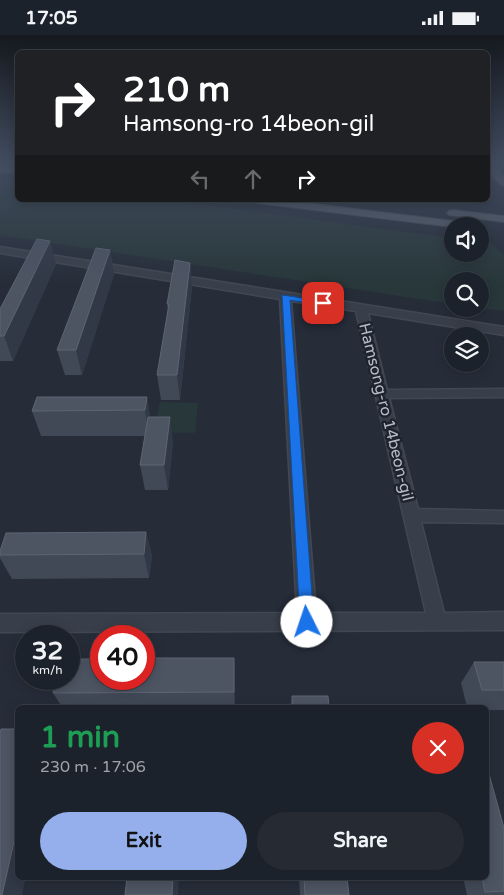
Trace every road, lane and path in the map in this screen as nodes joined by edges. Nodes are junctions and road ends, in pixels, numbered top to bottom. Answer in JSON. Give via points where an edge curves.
{"nodes":[{"id":1,"x":282,"y":203,"type":"edge"},
{"id":2,"x":367,"y":203,"type":"edge"},
{"id":3,"x":504,"y":219,"type":"edge"},
{"id":4,"x":444,"y":223,"type":"edge"},
{"id":5,"x":489,"y":228,"type":"edge"},
{"id":6,"x":504,"y":230,"type":"edge"},
{"id":7,"x":0,"y":250,"type":"edge"},
{"id":8,"x":285,"y":297,"type":"junction"},
{"id":9,"x":361,"y":309,"type":"junction"},
{"id":10,"x":504,"y":331,"type":"edge"},
{"id":11,"x":504,"y":393,"type":"edge"},
{"id":12,"x":382,"y":394,"type":"junction"},
{"id":13,"x":411,"y":515,"type":"junction"},
{"id":14,"x":504,"y":517,"type":"edge"},
{"id":15,"x":437,"y":621,"type":"junction"},
{"id":16,"x":504,"y":621,"type":"edge"},
{"id":17,"x":307,"y":622,"type":"junction"},
{"id":18,"x":0,"y":623,"type":"edge"}],
"edges":[{"from":1,"to":4,"type":"main road"},
{"from":2,"to":3,"type":"main road"},
{"from":5,"to":6,"type":"main road"},
{"from":7,"to":8,"type":"street","name":"Hamsong-ro 14beon-gil"},
{"from":8,"to":9,"type":"street","name":"Hamsong-ro 14beon-gil"},
{"from":8,"to":17,"type":"street"},
{"from":9,"to":10,"type":"street","name":"Hamsong-ro 14beon-gil"},
{"from":9,"to":12,"type":"street","name":"Hamsong-ro 14beon-gil"},
{"from":11,"to":12,"type":"street"},
{"from":12,"to":13,"type":"street","name":"Hamsong-ro 14beon-gil"},
{"from":13,"to":14,"type":"street","name":"Hamsong-ro 14beon-gil"},
{"from":13,"to":15,"type":"street","name":"Hamsong-ro 14beon-gil"},
{"from":15,"to":16,"type":"street"},
{"from":15,"to":17,"type":"street"},
{"from":17,"to":18,"type":"street"}]}
